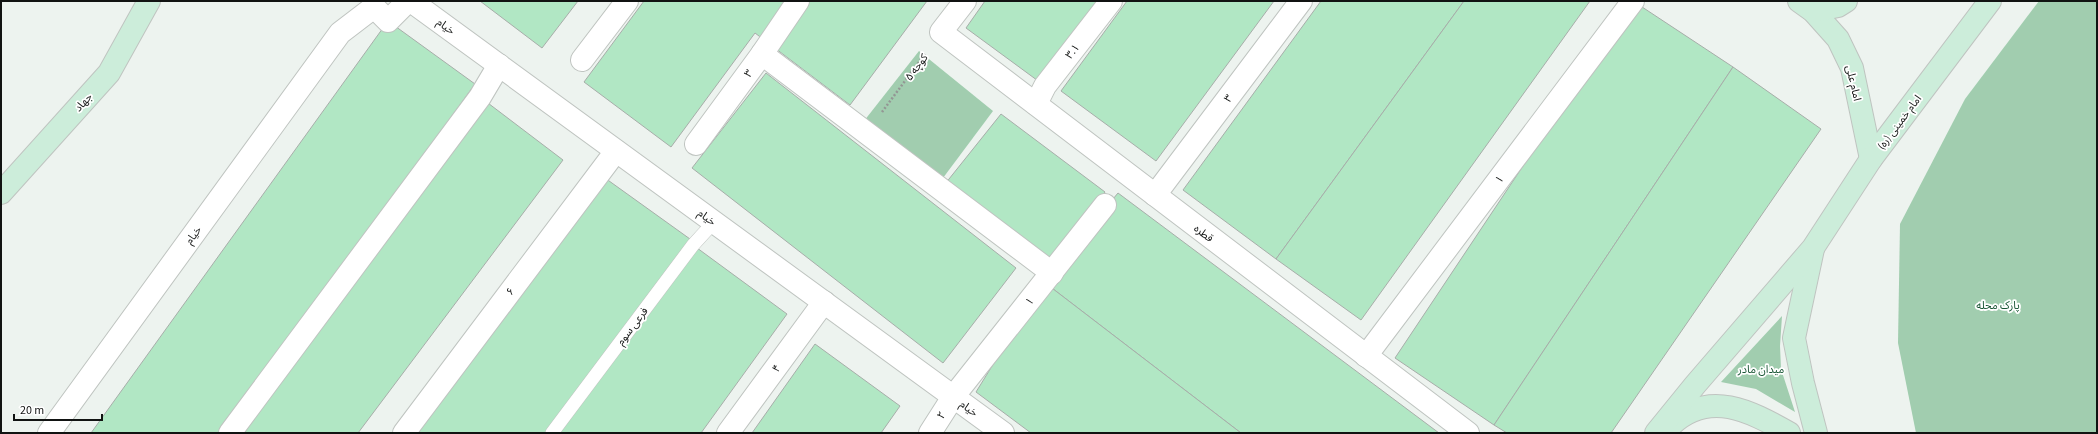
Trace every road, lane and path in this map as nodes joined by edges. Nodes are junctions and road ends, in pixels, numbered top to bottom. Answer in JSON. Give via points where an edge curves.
{"nodes":[{"id":1,"x":149,"y":1,"type":"edge"},
{"id":2,"x":408,"y":1,"type":"edge"},
{"id":3,"x":411,"y":1,"type":"edge"},
{"id":4,"x":627,"y":1,"type":"edge"},
{"id":5,"x":798,"y":1,"type":"edge"},
{"id":6,"x":965,"y":1,"type":"edge"},
{"id":7,"x":1111,"y":1,"type":"edge"},
{"id":8,"x":1301,"y":1,"type":"edge"},
{"id":9,"x":1633,"y":1,"type":"edge"},
{"id":10,"x":1846,"y":1,"type":"edge"},
{"id":11,"x":1990,"y":1,"type":"edge"},
{"id":12,"x":1806,"y":6,"type":"edge"},
{"id":13,"x":941,"y":32,"type":"junction"},
{"id":14,"x":762,"y":54,"type":"junction"},
{"id":15,"x":582,"y":60,"type":"dead end"},
{"id":16,"x":499,"y":65,"type":"junction"},
{"id":17,"x":1036,"y":104,"type":"junction"},
{"id":18,"x":867,"y":132,"type":"junction"},
{"id":19,"x":696,"y":144,"type":"dead end"},
{"id":20,"x":616,"y":151,"type":"junction"},
{"id":21,"x":1871,"y":159,"type":"junction"},
{"id":22,"x":1,"y":193,"type":"edge"},
{"id":23,"x":1155,"y":195,"type":"junction"},
{"id":24,"x":1105,"y":206,"type":"dead end"},
{"id":25,"x":714,"y":222,"type":"junction"},
{"id":26,"x":1813,"y":248,"type":"junction"},
{"id":27,"x":1052,"y":274,"type":"junction"},
{"id":28,"x":824,"y":302,"type":"junction"},
{"id":29,"x":1366,"y":356,"type":"junction"},
{"id":30,"x":953,"y":397,"type":"junction"},
{"id":31,"x":48,"y":433,"type":"edge"},
{"id":32,"x":230,"y":433,"type":"edge"},
{"id":33,"x":404,"y":433,"type":"edge"},
{"id":34,"x":552,"y":433,"type":"edge"},
{"id":35,"x":728,"y":433,"type":"edge"},
{"id":36,"x":930,"y":433,"type":"edge"},
{"id":37,"x":1003,"y":433,"type":"edge"},
{"id":38,"x":1468,"y":433,"type":"edge"},
{"id":39,"x":1656,"y":433,"type":"edge"},
{"id":40,"x":1662,"y":433,"type":"edge"},
{"id":41,"x":1789,"y":433,"type":"edge"},
{"id":42,"x":1816,"y":433,"type":"edge"}],
"edges":[{"from":1,"to":22,"type":"main road","name":"جهاد","via":[[109,73]]},
{"from":2,"to":31,"type":"street","name":"خیام","via":[[388,21],[374,7],[340,33]]},
{"from":3,"to":16,"type":"street","name":"خیام"},
{"from":4,"to":15,"type":"street"},
{"from":5,"to":14,"type":"street","name":"۳"},
{"from":6,"to":13,"type":"street"},
{"from":7,"to":17,"type":"street","name":"۳.۱","via":[[1045,86]]},
{"from":8,"to":23,"type":"street","name":"۳"},
{"from":9,"to":29,"type":"street","name":"۱"},
{"from":10,"to":12,"type":"main road","via":[[1838,6]]},
{"from":11,"to":21,"type":"main road","name":"امام خمینی (ره)"},
{"from":12,"to":21,"type":"main road","name":"امام علی","via":[[1838,39],[1852,68]]},
{"from":13,"to":17,"type":"street","name":"قطره"},
{"from":13,"to":18,"type":"path","name":"کوچه ۵"},
{"from":14,"to":18,"type":"street"},
{"from":14,"to":19,"type":"street","name":"۳"},
{"from":16,"to":20,"type":"street","name":"خیام"},
{"from":16,"to":32,"type":"street","via":[[480,97]]},
{"from":17,"to":23,"type":"street","name":"قطره"},
{"from":18,"to":27,"type":"street"},
{"from":20,"to":25,"type":"street","name":"خیام"},
{"from":20,"to":33,"type":"street","name":"۶"},
{"from":21,"to":26,"type":"main road","name":"امام خمینی (ره)"},
{"from":23,"to":29,"type":"street","name":"قطره"},
{"from":24,"to":27,"type":"street","name":"۱"},
{"from":25,"to":28,"type":"street","name":"خیام"},
{"from":25,"to":34,"type":"lane","name":"فرعی سوم","via":[[692,245]]},
{"from":26,"to":39,"type":"main road"},
{"from":26,"to":42,"type":"main road","via":[[1794,338]]},
{"from":27,"to":30,"type":"street","name":"۱"},
{"from":28,"to":30,"type":"street","name":"خیام"},
{"from":28,"to":35,"type":"street","name":"۴"},
{"from":29,"to":38,"type":"street","name":"قطره"},
{"from":30,"to":36,"type":"street","name":"۲"},
{"from":30,"to":37,"type":"street","name":"خیام"},
{"from":40,"to":41,"type":"main road","via":[[1679,417],[1700,408],[1722,405],[1755,414]]}]}
